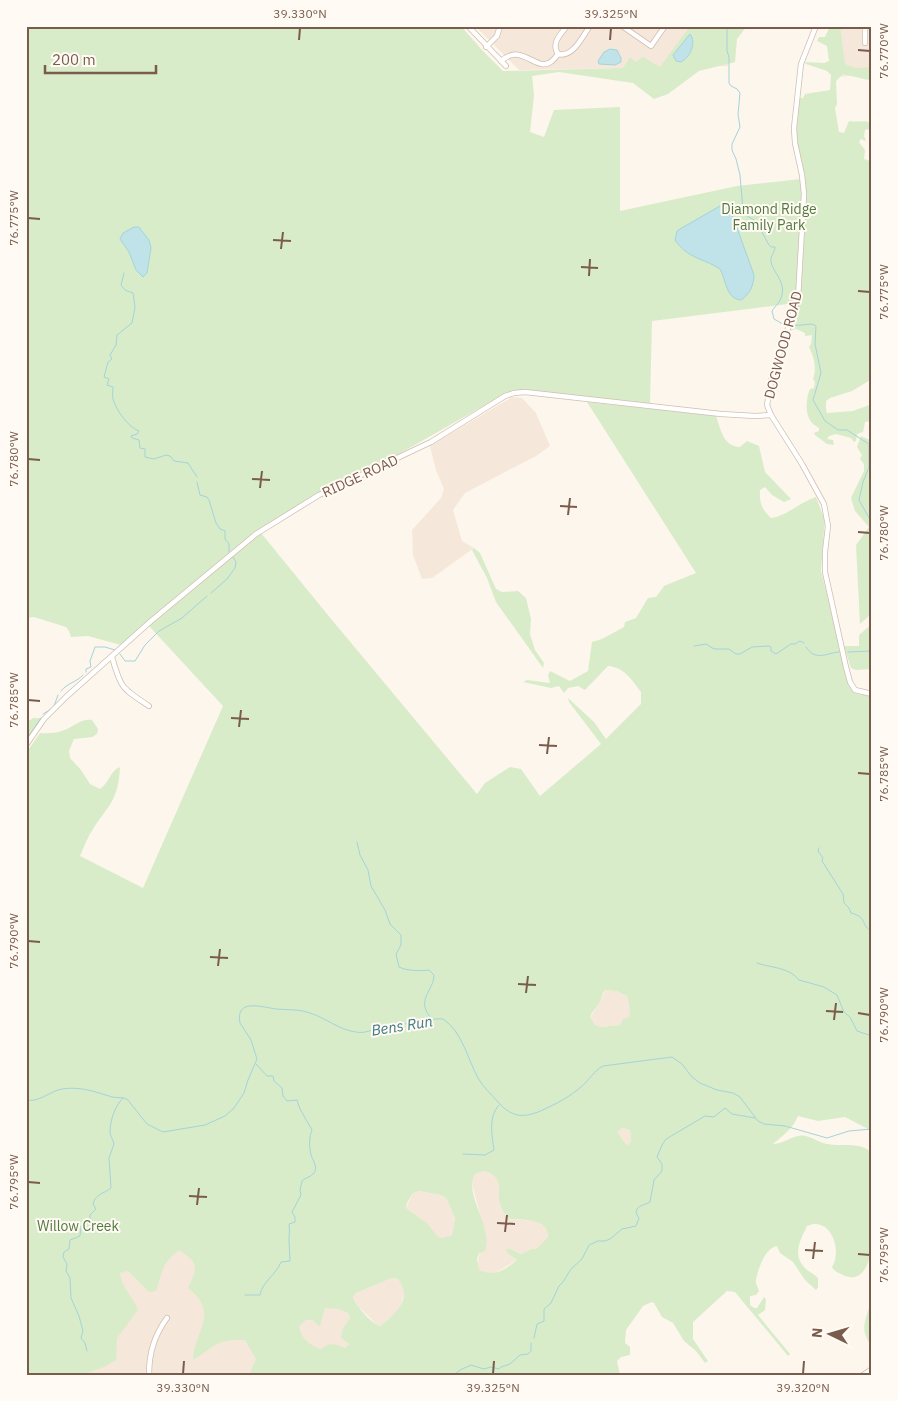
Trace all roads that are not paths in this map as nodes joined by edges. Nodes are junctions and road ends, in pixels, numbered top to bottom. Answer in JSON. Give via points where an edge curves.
{"nodes":[{"id":1,"x":468,"y":26,"type":"edge"},
{"id":2,"x":500,"y":26,"type":"edge"},
{"id":3,"x":567,"y":26,"type":"edge"},
{"id":4,"x":590,"y":26,"type":"edge"},
{"id":5,"x":622,"y":26,"type":"edge"},
{"id":6,"x":634,"y":26,"type":"edge"},
{"id":7,"x":665,"y":26,"type":"edge"},
{"id":8,"x":816,"y":26,"type":"edge"},
{"id":9,"x":865,"y":26,"type":"edge"},
{"id":10,"x":630,"y":32,"type":"junction"},
{"id":11,"x":865,"y":43,"type":"dead end"},
{"id":12,"x":486,"y":47,"type":"junction"},
{"id":13,"x":558,"y":54,"type":"junction"},
{"id":14,"x":501,"y":61,"type":"junction"},
{"id":15,"x":506,"y":66,"type":"dead end"},
{"id":16,"x":771,"y":415,"type":"junction"},
{"id":17,"x":112,"y":657,"type":"junction"},
{"id":18,"x":872,"y":694,"type":"edge"},
{"id":19,"x":149,"y":706,"type":"dead end"},
{"id":20,"x":26,"y":745,"type":"edge"},
{"id":21,"x":167,"y":1318,"type":"dead end"},
{"id":22,"x":872,"y":1368,"type":"edge"},
{"id":23,"x":149,"y":1375,"type":"edge"},
{"id":24,"x":863,"y":1375,"type":"edge"}],
"edges":[{"from":1,"to":12,"type":"street"},
{"from":2,"to":12,"type":"street","via":[[497,36]]},
{"from":3,"to":13,"type":"street","via":[[555,43]]},
{"from":4,"to":13,"type":"street","via":[[571,52]]},
{"from":5,"to":10,"type":"street"},
{"from":6,"to":10,"type":"street"},
{"from":7,"to":10,"type":"street","via":[[652,46]]},
{"from":8,"to":16,"type":"street","name":"DOGWOOD ROAD","via":[[801,64],[794,118],[804,208],[798,298],[768,394],[767,405]]},
{"from":9,"to":11,"type":"street"},
{"from":12,"to":14,"type":"street"},
{"from":13,"to":14,"type":"street","via":[[548,64],[518,54]]},
{"from":14,"to":15,"type":"street"},
{"from":16,"to":17,"type":"street","name":"RIDGE ROAD","via":[[720,414],[525,392],[510,394],[430,442],[319,495],[256,534]]},
{"from":16,"to":18,"type":"street","name":"DOGWOOD ROAD","via":[[824,504],[828,526],[824,572],[846,667],[855,690]]},
{"from":17,"to":19,"type":"street","via":[[120,683]]},
{"from":17,"to":20,"type":"street","name":"RIDGE ROAD","via":[[50,713]]},
{"from":21,"to":23,"type":"street","via":[[153,1344]]},
{"from":22,"to":24,"type":"street"}]}
